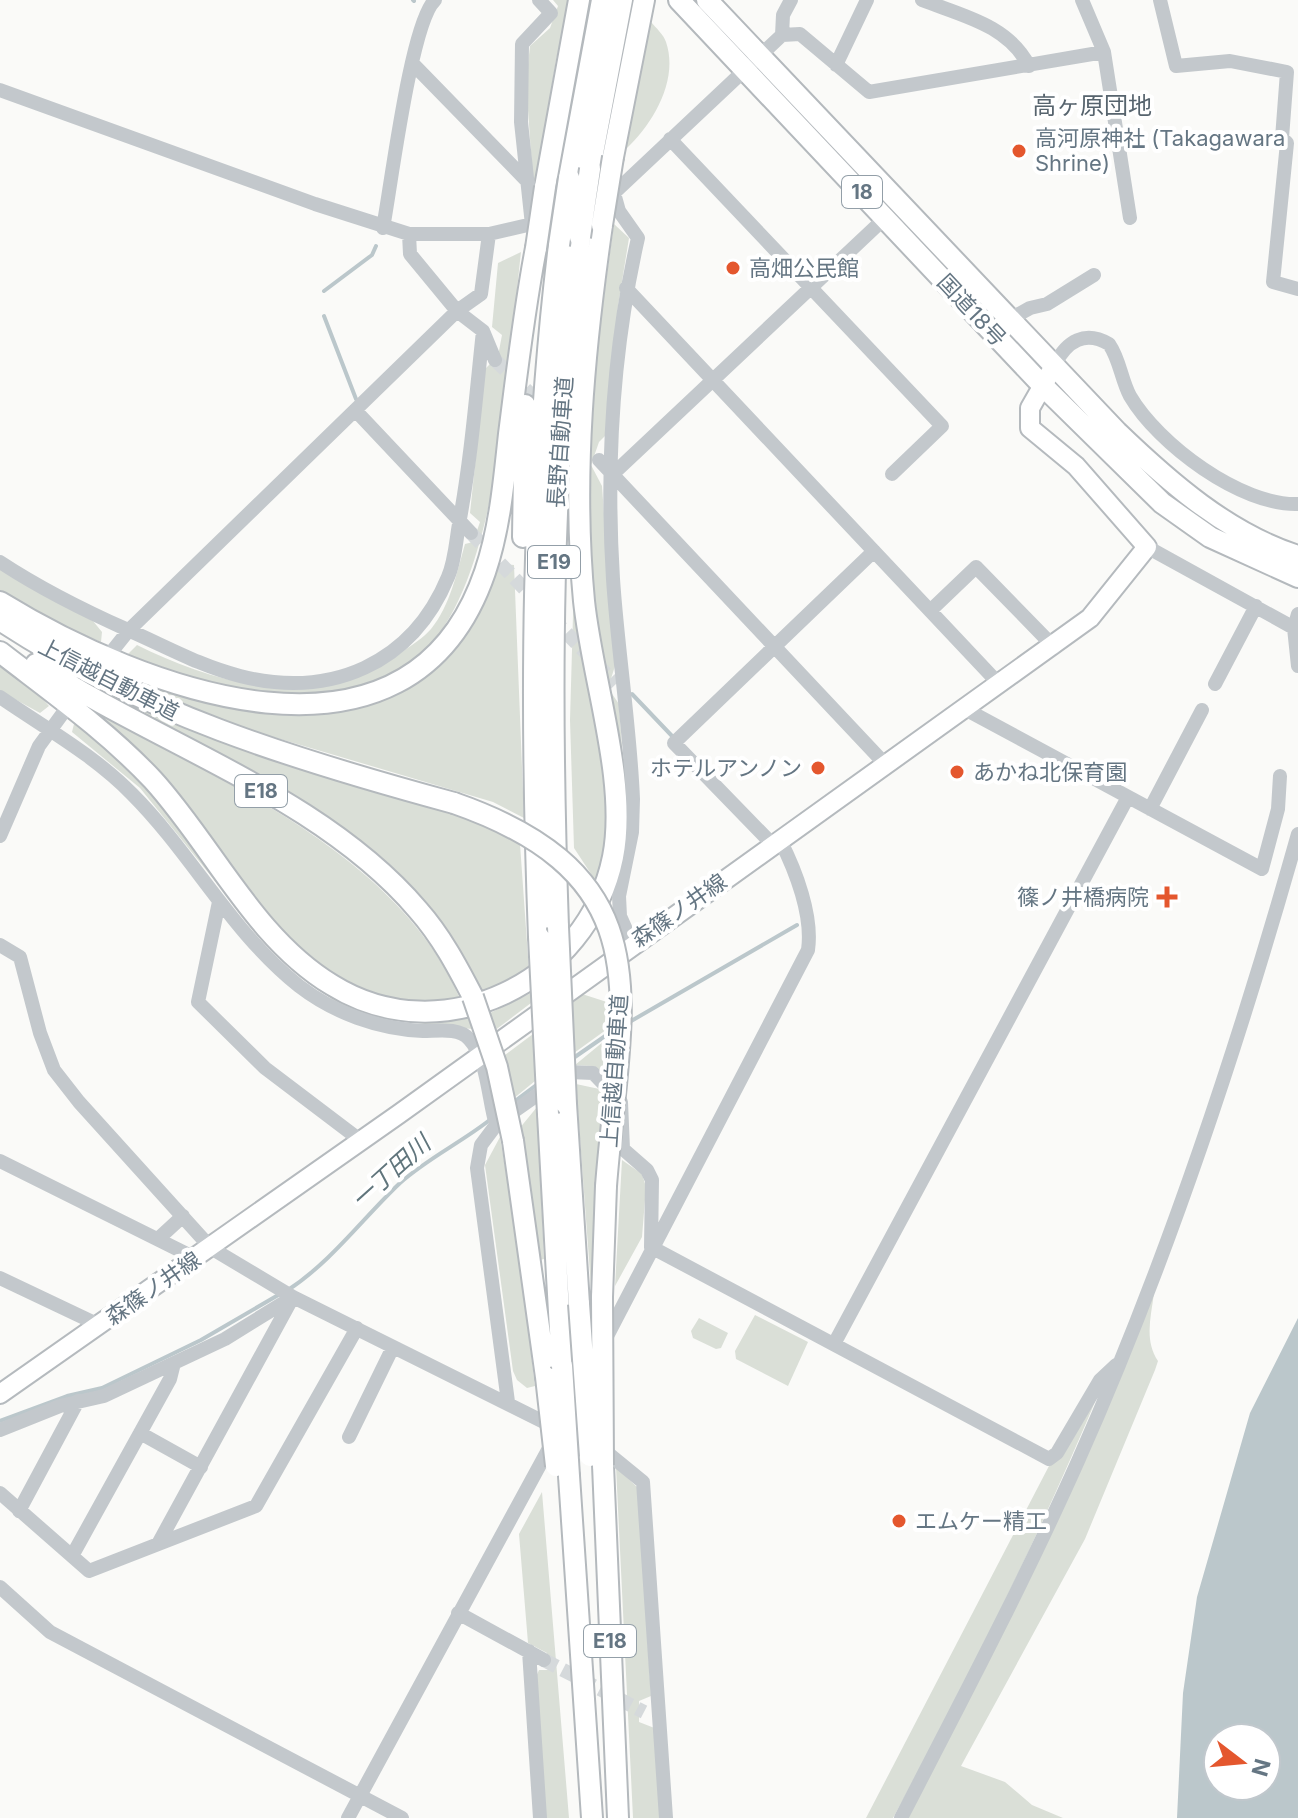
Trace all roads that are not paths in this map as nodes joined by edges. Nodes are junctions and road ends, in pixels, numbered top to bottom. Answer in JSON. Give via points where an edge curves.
{"nodes":[{"id":1,"x":435,"y":0,"type":"edge"},
{"id":2,"x":539,"y":0,"type":"edge"},
{"id":3,"x":579,"y":0,"type":"edge"},
{"id":4,"x":602,"y":0,"type":"edge"},
{"id":5,"x":622,"y":0,"type":"edge"},
{"id":6,"x":644,"y":0,"type":"edge"},
{"id":7,"x":679,"y":0,"type":"edge"},
{"id":8,"x":707,"y":0,"type":"edge"},
{"id":9,"x":791,"y":0,"type":"edge"},
{"id":10,"x":867,"y":0,"type":"edge"},
{"id":11,"x":922,"y":0,"type":"edge"},
{"id":12,"x":1082,"y":0,"type":"edge"},
{"id":13,"x":1160,"y":0,"type":"edge"},
{"id":14,"x":782,"y":35,"type":"junction"},
{"id":15,"x":1104,"y":52,"type":"junction"},
{"id":16,"x":753,"y":63,"type":"junction"},
{"id":17,"x":413,"y":64,"type":"junction"},
{"id":18,"x":836,"y":65,"type":"junction"},
{"id":19,"x":1029,"y":66,"type":"junction"},
{"id":20,"x":0,"y":90,"type":"edge"},
{"id":21,"x":670,"y":139,"type":"junction"},
{"id":22,"x":1292,"y":144,"type":"edge"},
{"id":23,"x":1291,"y":180,"type":"edge"},
{"id":24,"x":536,"y":184,"type":"junction"},
{"id":25,"x":614,"y":193,"type":"junction"},
{"id":26,"x":887,"y":218,"type":"junction"},
{"id":27,"x":1130,"y":218,"type":"dead end"},
{"id":28,"x":532,"y":225,"type":"junction"},
{"id":29,"x":383,"y":228,"type":"junction"},
{"id":30,"x":409,"y":234,"type":"junction"},
{"id":31,"x":489,"y":234,"type":"junction"},
{"id":32,"x":536,"y":248,"type":"junction"},
{"id":33,"x":1094,"y":275,"type":"dead end"},
{"id":34,"x":811,"y":287,"type":"junction"},
{"id":35,"x":626,"y":288,"type":"junction"},
{"id":36,"x":1298,"y":289,"type":"edge"},
{"id":37,"x":457,"y":311,"type":"junction"},
{"id":38,"x":1010,"y":319,"type":"junction"},
{"id":39,"x":483,"y":331,"type":"junction"},
{"id":40,"x":584,"y":358,"type":"junction"},
{"id":41,"x":495,"y":360,"type":"tunnel mouth"},
{"id":42,"x":1055,"y":364,"type":"junction"},
{"id":43,"x":712,"y":381,"type":"junction"},
{"id":44,"x":1043,"y":386,"type":"junction"},
{"id":45,"x":355,"y":410,"type":"junction"},
{"id":46,"x":599,"y":460,"type":"dead end"},
{"id":47,"x":613,"y":474,"type":"junction"},
{"id":48,"x":892,"y":474,"type":"dead end"},
{"id":49,"x":1298,"y":504,"type":"edge"},
{"id":50,"x":459,"y":521,"type":"junction"},
{"id":51,"x":471,"y":533,"type":"tunnel mouth"},
{"id":52,"x":1147,"y":547,"type":"junction"},
{"id":53,"x":874,"y":551,"type":"junction"},
{"id":54,"x":1298,"y":556,"type":"edge"},
{"id":55,"x":0,"y":562,"type":"edge"},
{"id":56,"x":1298,"y":577,"type":"edge"},
{"id":57,"x":0,"y":602,"type":"edge"},
{"id":58,"x":1256,"y":606,"type":"junction"},
{"id":59,"x":931,"y":610,"type":"junction"},
{"id":60,"x":0,"y":620,"type":"edge"},
{"id":61,"x":1296,"y":621,"type":"edge"},
{"id":62,"x":129,"y":630,"type":"junction"},
{"id":63,"x":0,"y":640,"type":"edge"},
{"id":64,"x":775,"y":645,"type":"junction"},
{"id":65,"x":1054,"y":647,"type":"junction"},
{"id":66,"x":113,"y":650,"type":"dead end"},
{"id":67,"x":0,"y":652,"type":"edge"},
{"id":68,"x":1298,"y":666,"type":"edge"},
{"id":69,"x":1215,"y":684,"type":"dead end"},
{"id":70,"x":1000,"y":685,"type":"junction"},
{"id":71,"x":0,"y":697,"type":"edge"},
{"id":72,"x":965,"y":709,"type":"junction"},
{"id":73,"x":1202,"y":710,"type":"dead end"},
{"id":74,"x":63,"y":713,"type":"dead end"},
{"id":75,"x":533,"y":725,"type":"junction"},
{"id":76,"x":50,"y":731,"type":"junction"},
{"id":77,"x":886,"y":765,"type":"junction"},
{"id":78,"x":1280,"y":776,"type":"dead end"},
{"id":79,"x":1128,"y":797,"type":"junction"},
{"id":80,"x":1150,"y":809,"type":"junction"},
{"id":81,"x":1298,"y":834,"type":"edge"},
{"id":82,"x":0,"y":836,"type":"edge"},
{"id":83,"x":776,"y":843,"type":"junction"},
{"id":84,"x":547,"y":887,"type":"junction"},
{"id":85,"x":219,"y":902,"type":"junction"},
{"id":86,"x":548,"y":932,"type":"junction"},
{"id":87,"x":632,"y":943,"type":"junction"},
{"id":88,"x":0,"y":945,"type":"edge"},
{"id":89,"x":479,"y":1055,"type":"junction"},
{"id":90,"x":557,"y":1109,"type":"junction"},
{"id":91,"x":494,"y":1120,"type":"junction"},
{"id":92,"x":360,"y":1140,"type":"junction"},
{"id":93,"x":0,"y":1161,"type":"edge"},
{"id":94,"x":183,"y":1216,"type":"junction"},
{"id":95,"x":158,"y":1239,"type":"junction"},
{"id":96,"x":651,"y":1247,"type":"junction"},
{"id":97,"x":211,"y":1248,"type":"junction"},
{"id":98,"x":185,"y":1253,"type":"dead end"},
{"id":99,"x":0,"y":1278,"type":"edge"},
{"id":100,"x":289,"y":1294,"type":"junction"},
{"id":101,"x":99,"y":1325,"type":"junction"},
{"id":102,"x":357,"y":1328,"type":"junction"},
{"id":103,"x":834,"y":1344,"type":"junction"},
{"id":104,"x":393,"y":1347,"type":"junction"},
{"id":105,"x":174,"y":1363,"type":"junction"},
{"id":106,"x":1119,"y":1363,"type":"junction"},
{"id":107,"x":554,"y":1372,"type":"junction"},
{"id":108,"x":0,"y":1375,"type":"edge"},
{"id":109,"x":17,"y":1384,"type":"junction"},
{"id":110,"x":0,"y":1394,"type":"edge"},
{"id":111,"x":78,"y":1401,"type":"junction"},
{"id":112,"x":508,"y":1402,"type":"junction"},
{"id":113,"x":561,"y":1429,"type":"junction"},
{"id":114,"x":0,"y":1430,"type":"edge"},
{"id":115,"x":140,"y":1433,"type":"junction"},
{"id":116,"x":349,"y":1437,"type":"dead end"},
{"id":117,"x":597,"y":1466,"type":"junction"},
{"id":118,"x":201,"y":1467,"type":"junction"},
{"id":119,"x":0,"y":1493,"type":"edge"},
{"id":120,"x":19,"y":1511,"type":"junction"},
{"id":121,"x":158,"y":1544,"type":"junction"},
{"id":122,"x":72,"y":1556,"type":"junction"},
{"id":123,"x":0,"y":1587,"type":"edge"},
{"id":124,"x":458,"y":1613,"type":"junction"},
{"id":125,"x":529,"y":1651,"type":"junction"},
{"id":126,"x":544,"y":1660,"type":"tunnel mouth"},
{"id":127,"x":644,"y":1712,"type":"tunnel mouth"},
{"id":128,"x":660,"y":1724,"type":"junction"},
{"id":129,"x":360,"y":1796,"type":"junction"},
{"id":130,"x":348,"y":1818,"type":"edge"},
{"id":131,"x":402,"y":1818,"type":"edge"},
{"id":132,"x":540,"y":1818,"type":"edge"},
{"id":133,"x":591,"y":1818,"type":"edge"},
{"id":134,"x":617,"y":1818,"type":"edge"},
{"id":135,"x":666,"y":1818,"type":"edge"},
{"id":136,"x":901,"y":1818,"type":"edge"}],
"edges":[{"from":1,"to":17,"type":"street","via":[[426,8]]},
{"from":2,"to":24,"type":"street","via":[[551,13],[522,44],[521,122]]},
{"from":3,"to":24,"type":"highway"},
{"from":4,"to":75,"type":"highway","name":"長野自動車道","number":"E19","bridge":true,"via":[[559,245],[541,434]]},
{"from":5,"to":84,"type":"highway","name":"長野自動車道","number":"E19","bridge":true,"via":[[590,169],[565,369],[556,512]]},
{"from":6,"to":40,"type":"highway","bridge":true,"via":[[613,157]]},
{"from":7,"to":16,"type":"highway","name":"国道18号","number":"18"},
{"from":8,"to":16,"type":"highway","name":"国道18号","number":"18"},
{"from":9,"to":14,"type":"street","via":[[783,15]]},
{"from":10,"to":18,"type":"street"},
{"from":11,"to":19,"type":"street","via":[[995,28],[1022,51]]},
{"from":12,"to":15,"type":"street"},
{"from":13,"to":22,"type":"street","via":[[1176,66],[1230,61],[1287,72],[1282,138]]},
{"from":14,"to":16,"type":"street"},
{"from":14,"to":18,"type":"street","via":[[800,34]]},
{"from":15,"to":19,"type":"street"},
{"from":15,"to":27,"type":"street"},
{"from":16,"to":21,"type":"street"},
{"from":16,"to":26,"type":"highway","name":"国道18号","number":"18"},
{"from":16,"to":38,"type":"highway","name":"国道18号","number":"18","via":[[822,121]]},
{"from":17,"to":24,"type":"street"},
{"from":17,"to":29,"type":"street"},
{"from":18,"to":19,"type":"street","via":[[869,92]]},
{"from":20,"to":29,"type":"street"},
{"from":21,"to":25,"type":"street"},
{"from":21,"to":34,"type":"street"},
{"from":22,"to":23,"type":"street"},
{"from":23,"to":36,"type":"street","via":[[1273,282]]},
{"from":24,"to":28,"type":"street"},
{"from":24,"to":32,"type":"highway","bridge":true},
{"from":25,"to":28,"type":"street"},
{"from":25,"to":35,"type":"street","via":[[619,211],[638,238]]},
{"from":26,"to":34,"type":"street"},
{"from":26,"to":44,"type":"highway","name":"国道18号","number":"18"},
{"from":28,"to":31,"type":"street"},
{"from":29,"to":30,"type":"street"},
{"from":30,"to":31,"type":"street"},
{"from":30,"to":37,"type":"street","via":[[410,254]]},
{"from":31,"to":37,"type":"street","via":[[481,294]]},
{"from":32,"to":57,"type":"highway","via":[[499,516],[484,575],[443,644],[401,678],[364,695],[324,704],[233,699],[131,668]]},
{"from":32,"to":75,"type":"highway","via":[[523,478]]},
{"from":33,"to":38,"type":"street"},
{"from":34,"to":43,"type":"street"},
{"from":34,"to":48,"type":"street","via":[[942,426]]},
{"from":35,"to":43,"type":"street"},
{"from":35,"to":47,"type":"street"},
{"from":37,"to":39,"type":"street"},
{"from":37,"to":45,"type":"street"},
{"from":38,"to":42,"type":"highway","name":"国道18号","number":"18"},
{"from":39,"to":41,"type":"street"},
{"from":39,"to":50,"type":"street"},
{"from":40,"to":67,"type":"highway","via":[[580,552],[590,650],[613,781],[614,853],[601,897],[580,934],[550,966],[513,992],[471,1007],[423,1011],[377,1004],[333,986],[272,933],[183,817],[122,749]]},
{"from":40,"to":86,"type":"highway","via":[[565,541]]},
{"from":42,"to":44,"type":"main road"},
{"from":42,"to":49,"type":"street","via":[[1061,351],[1081,337],[1109,344],[1128,392],[1172,444],[1247,493]]},
{"from":42,"to":54,"type":"highway","name":"国道18号","number":"18","via":[[1164,477],[1214,514]]},
{"from":43,"to":47,"type":"street"},
{"from":43,"to":53,"type":"street"},
{"from":44,"to":52,"type":"main road","via":[[1030,408],[1030,428],[1076,466]]},
{"from":44,"to":56,"type":"highway","name":"国道18号","number":"18","via":[[1162,503],[1210,537]]},
{"from":45,"to":50,"type":"street"},
{"from":45,"to":62,"type":"street"},
{"from":46,"to":47,"type":"street"},
{"from":47,"to":64,"type":"street"},
{"from":47,"to":87,"type":"street","via":[[610,524],[619,687],[631,756],[632,832],[619,896],[620,916]]},
{"from":50,"to":51,"type":"street"},
{"from":50,"to":62,"type":"street","via":[[450,573],[421,627],[390,656],[340,678],[281,681],[241,676]]},
{"from":52,"to":58,"type":"street"},
{"from":52,"to":65,"type":"main road","name":"森篠ノ井線","via":[[1111,596]]},
{"from":53,"to":59,"type":"street"},
{"from":53,"to":64,"type":"street"},
{"from":55,"to":62,"type":"street","via":[[53,595]]},
{"from":58,"to":61,"type":"street"},
{"from":58,"to":69,"type":"street"},
{"from":59,"to":65,"type":"street","via":[[976,567]]},
{"from":59,"to":70,"type":"street"},
{"from":60,"to":117,"type":"highway","name":"上信越自動車道","number":"E18","bridge":true,"via":[[83,669],[194,721],[512,825],[547,846],[583,882],[610,931],[622,1022],[606,1186]]},
{"from":61,"to":68,"type":"street"},
{"from":62,"to":66,"type":"street"},
{"from":63,"to":107,"type":"highway","name":"上信越自動車道","number":"E18","bridge":true,"via":[[337,838],[418,910],[473,997],[497,1067]]},
{"from":64,"to":77,"type":"street"},
{"from":64,"to":83,"type":"street","via":[[674,743]]},
{"from":65,"to":70,"type":"main road","name":"森篠ノ井線"},
{"from":70,"to":72,"type":"main road","name":"森篠ノ井線"},
{"from":71,"to":76,"type":"street"},
{"from":72,"to":77,"type":"main road","name":"森篠ノ井線"},
{"from":72,"to":79,"type":"street"},
{"from":73,"to":80,"type":"street"},
{"from":74,"to":76,"type":"street"},
{"from":75,"to":84,"type":"highway","name":"長野自動車道","number":"E19"},
{"from":76,"to":82,"type":"street"},
{"from":76,"to":85,"type":"street","via":[[132,793]]},
{"from":77,"to":83,"type":"main road","name":"森篠ノ井線"},
{"from":78,"to":80,"type":"street","via":[[1278,809],[1262,869]]},
{"from":79,"to":80,"type":"street"},
{"from":79,"to":103,"type":"street"},
{"from":81,"to":106,"type":"street","via":[[1177,1215]]},
{"from":83,"to":87,"type":"main road","name":"森篠ノ井線"},
{"from":83,"to":96,"type":"street","via":[[805,911],[811,933],[808,950]]},
{"from":84,"to":86,"type":"highway","name":"上信越自動車道","number":"E18"},
{"from":85,"to":89,"type":"street","via":[[276,966],[337,1010],[392,1028],[464,1034]]},
{"from":85,"to":92,"type":"street","via":[[198,1002],[265,1068]]},
{"from":86,"to":90,"type":"highway","name":"上信越自動車道","number":"E18","bridge":true},
{"from":87,"to":89,"type":"main road","name":"森篠ノ井線"},
{"from":88,"to":94,"type":"street","via":[[20,957],[54,1070]]},
{"from":89,"to":91,"type":"street"},
{"from":89,"to":92,"type":"main road","name":"森篠ノ井線"},
{"from":90,"to":107,"type":"highway","name":"上信越自動車道","number":"E18"},
{"from":90,"to":117,"type":"highway","name":"上信越自動車道","number":"E18","bridge":true},
{"from":91,"to":96,"type":"street","via":[[570,1072],[593,1073],[604,1081],[621,1102],[623,1149],[652,1180]]},
{"from":91,"to":112,"type":"street","via":[[477,1168]]},
{"from":92,"to":97,"type":"main road","name":"森篠ノ井線"},
{"from":93,"to":95,"type":"street"},
{"from":94,"to":95,"type":"street"},
{"from":94,"to":97,"type":"street"},
{"from":95,"to":98,"type":"street"},
{"from":96,"to":103,"type":"street"},
{"from":96,"to":113,"type":"street"},
{"from":97,"to":100,"type":"street"},
{"from":97,"to":101,"type":"main road","name":"森篠ノ井線"},
{"from":99,"to":101,"type":"street"},
{"from":100,"to":102,"type":"street"},
{"from":100,"to":105,"type":"street","via":[[225,1339]]},
{"from":100,"to":118,"type":"street"},
{"from":101,"to":109,"type":"main road","name":"森篠ノ井線"},
{"from":102,"to":104,"type":"street"},
{"from":102,"to":121,"type":"street","via":[[256,1506]]},
{"from":103,"to":106,"type":"street","via":[[1049,1459],[1100,1380]]},
{"from":104,"to":112,"type":"street"},
{"from":104,"to":116,"type":"street"},
{"from":105,"to":111,"type":"street","via":[[104,1396]]},
{"from":105,"to":115,"type":"street"},
{"from":106,"to":136,"type":"street","via":[[986,1654]]},
{"from":107,"to":133,"type":"highway","name":"上信越自動車道","number":"E18","bridge":true},
{"from":108,"to":109,"type":"street"},
{"from":109,"to":110,"type":"main road","name":"森篠ノ井線"},
{"from":111,"to":114,"type":"street"},
{"from":111,"to":120,"type":"street"},
{"from":112,"to":113,"type":"street"},
{"from":113,"to":124,"type":"street"},
{"from":113,"to":128,"type":"street","via":[[610,1455],[643,1482]]},
{"from":115,"to":118,"type":"street"},
{"from":115,"to":122,"type":"street"},
{"from":117,"to":134,"type":"highway","name":"上信越自動車道","number":"E18"},
{"from":118,"to":121,"type":"street"},
{"from":119,"to":120,"type":"street"},
{"from":120,"to":122,"type":"street"},
{"from":121,"to":122,"type":"street","via":[[89,1571]]},
{"from":123,"to":129,"type":"street","via":[[50,1632]]},
{"from":124,"to":125,"type":"street"},
{"from":124,"to":129,"type":"street"},
{"from":125,"to":126,"type":"street"},
{"from":125,"to":132,"type":"street"},
{"from":127,"to":128,"type":"street"},
{"from":128,"to":135,"type":"street"},
{"from":129,"to":130,"type":"street"},
{"from":129,"to":131,"type":"street"}]}
